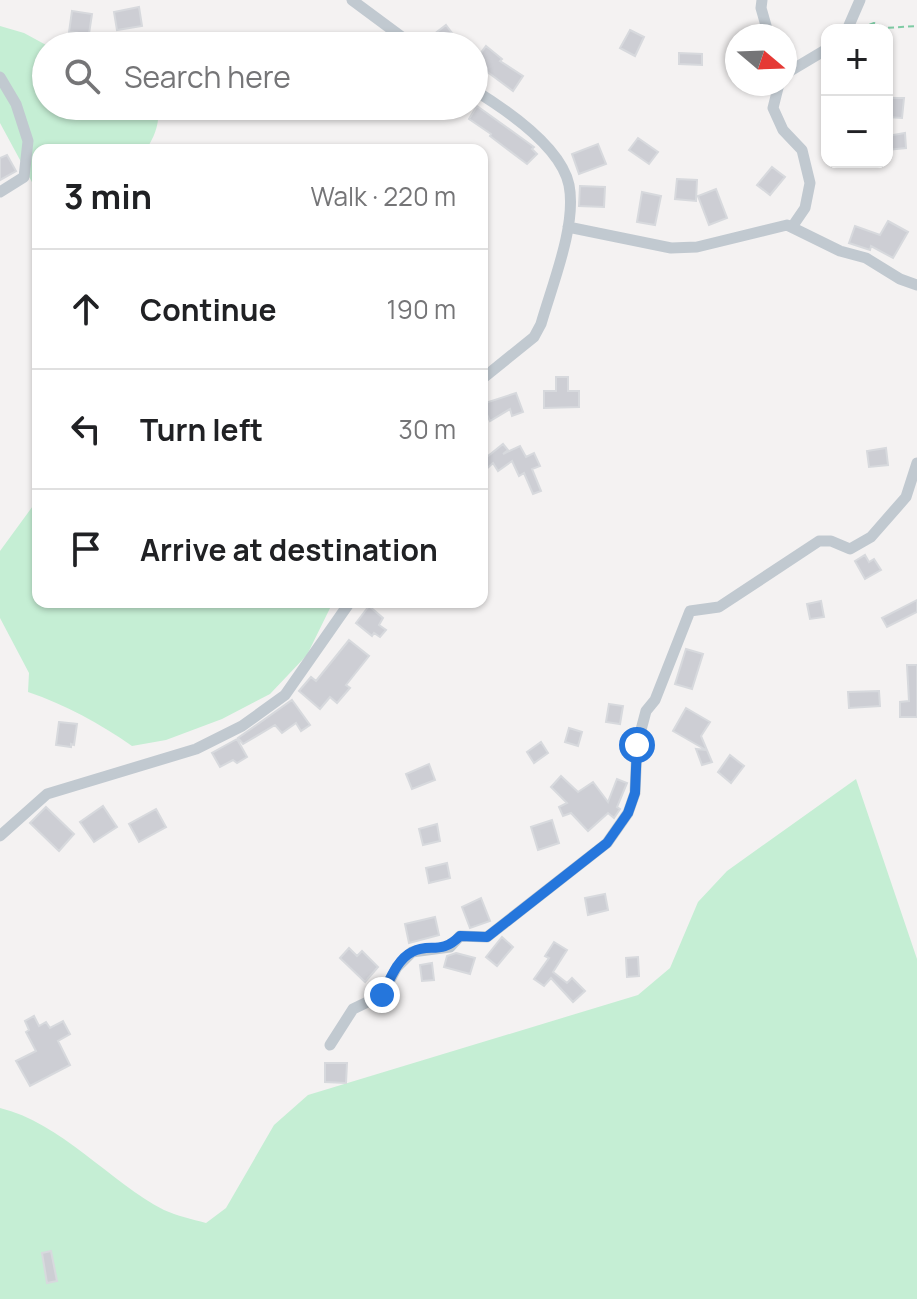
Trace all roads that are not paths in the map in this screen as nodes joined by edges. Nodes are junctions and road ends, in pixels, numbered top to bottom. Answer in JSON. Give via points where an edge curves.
{"nodes":[{"id":1,"x":352,"y":0,"type":"edge"},
{"id":2,"x":762,"y":0,"type":"edge"},
{"id":3,"x":860,"y":0,"type":"edge"},
{"id":4,"x":766,"y":24,"type":"edge"},
{"id":5,"x":850,"y":24,"type":"edge"},
{"id":6,"x":395,"y":32,"type":"edge"},
{"id":7,"x":821,"y":53,"type":"edge"},
{"id":8,"x":797,"y":67,"type":"edge"},
{"id":9,"x":0,"y":77,"type":"edge"},
{"id":10,"x":776,"y":96,"type":"edge"},
{"id":11,"x":488,"y":98,"type":"edge"},
{"id":12,"x":0,"y":192,"type":"edge"},
{"id":13,"x":568,"y":227,"type":"junction"},
{"id":14,"x":792,"y":227,"type":"junction"},
{"id":15,"x":917,"y":285,"type":"edge"},
{"id":16,"x":488,"y":374,"type":"edge"},
{"id":17,"x":917,"y":463,"type":"edge"},
{"id":18,"x":346,"y":608,"type":"edge"},
{"id":19,"x":0,"y":836,"type":"edge"},
{"id":20,"x":330,"y":1045,"type":"dead end"}],
"edges":[{"from":1,"to":6,"type":"street"},
{"from":2,"to":4,"type":"street"},
{"from":3,"to":5,"type":"street"},
{"from":7,"to":8,"type":"street"},
{"from":9,"to":12,"type":"street","via":[[28,141],[24,177]]},
{"from":10,"to":14,"type":"street","via":[[773,108],[783,130],[802,150],[810,183],[805,208]]},
{"from":11,"to":13,"type":"street","via":[[548,147],[569,182]]},
{"from":13,"to":14,"type":"street","via":[[671,248]]},
{"from":13,"to":16,"type":"street","via":[[534,337]]},
{"from":14,"to":15,"type":"street"},
{"from":17,"to":20,"type":"street","via":[[906,497],[871,537],[850,549],[819,541],[719,607],[690,611],[646,711],[628,813],[607,843],[487,937],[460,936],[450,947],[412,952],[382,995],[353,1009]]},
{"from":18,"to":19,"type":"street","via":[[285,695],[242,726],[196,749],[47,794]]}]}
